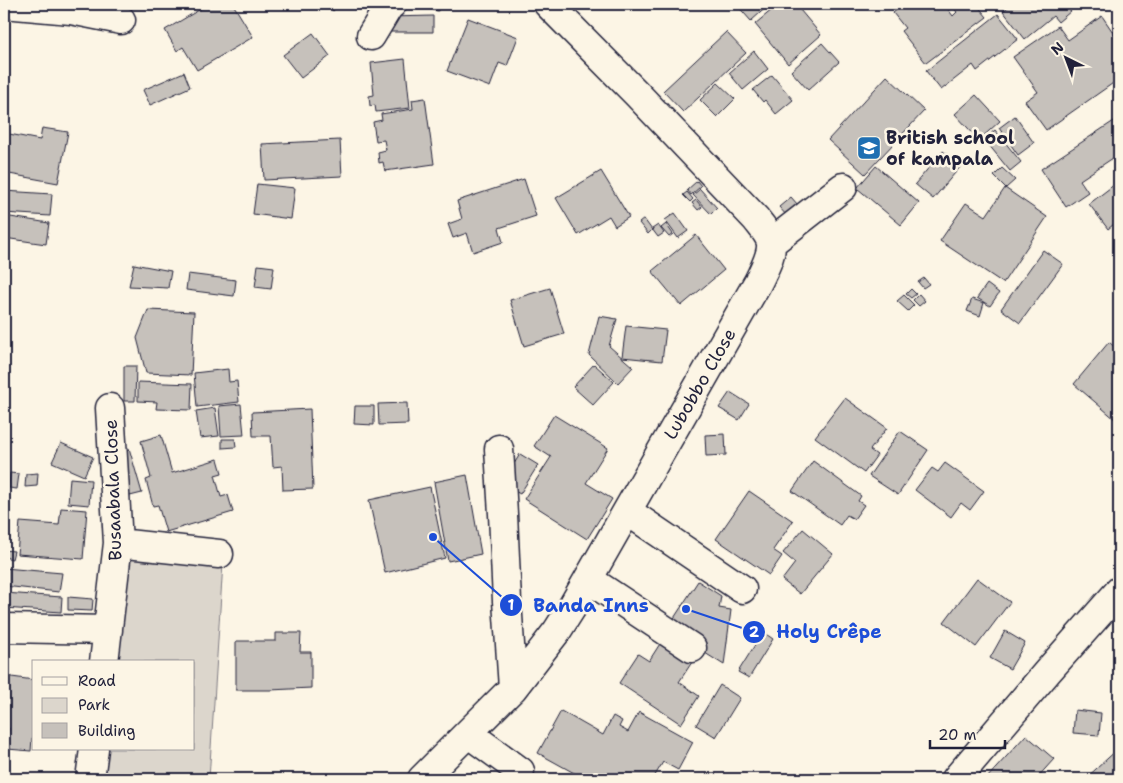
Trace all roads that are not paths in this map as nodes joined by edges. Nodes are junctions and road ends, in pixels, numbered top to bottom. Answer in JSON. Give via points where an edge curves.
{"nodes":[{"id":1,"x":4,"y":4,"type":"edge"},
{"id":2,"x":392,"y":4,"type":"edge"},
{"id":3,"x":548,"y":4,"type":"edge"},
{"id":4,"x":121,"y":20,"type":"dead end"},
{"id":5,"x":371,"y":36,"type":"dead end"},
{"id":6,"x":843,"y":187,"type":"dead end"},
{"id":7,"x":771,"y":243,"type":"junction"},
{"id":8,"x":110,"y":408,"type":"dead end"},
{"id":9,"x":499,"y":450,"type":"dead end"},
{"id":10,"x":627,"y":511,"type":"junction"},
{"id":11,"x":118,"y":543,"type":"junction"},
{"id":12,"x":219,"y":554,"type":"dead end"},
{"id":13,"x":588,"y":579,"type":"junction"},
{"id":14,"x":742,"y":589,"type":"dead end"},
{"id":15,"x":1119,"y":591,"type":"edge"},
{"id":16,"x":4,"y":628,"type":"edge"},
{"id":17,"x":108,"y":630,"type":"junction"},
{"id":18,"x":692,"y":648,"type":"dead end"},
{"id":19,"x":104,"y":660,"type":"edge"},
{"id":20,"x":513,"y":688,"type":"junction"},
{"id":21,"x":469,"y":734,"type":"junction"},
{"id":22,"x":94,"y":750,"type":"edge"},
{"id":23,"x":520,"y":771,"type":"dead end"},
{"id":24,"x":90,"y":779,"type":"edge"},
{"id":25,"x":422,"y":779,"type":"edge"},
{"id":26,"x":956,"y":779,"type":"edge"}],
"edges":[{"from":1,"to":4,"type":"street","via":[[71,10]]},
{"from":2,"to":5,"type":"street"},
{"from":3,"to":7,"type":"street","via":[[756,219]]},
{"from":6,"to":7,"type":"street"},
{"from":7,"to":10,"type":"street","name":"Lubobbo Close","via":[[758,282]]},
{"from":8,"to":11,"type":"street","name":"Busaabala Close"},
{"from":9,"to":20,"type":"street"},
{"from":10,"to":13,"type":"street","name":"Lubobbo Close"},
{"from":10,"to":14,"type":"street"},
{"from":11,"to":12,"type":"street"},
{"from":11,"to":17,"type":"street","name":"Busaabala Close"},
{"from":13,"to":18,"type":"street"},
{"from":13,"to":20,"type":"street","name":"Lubobbo Close","via":[[557,632]]},
{"from":15,"to":26,"type":"street"},
{"from":16,"to":17,"type":"street"},
{"from":17,"to":19,"type":"street","name":"Busaabala Close"},
{"from":20,"to":21,"type":"street","name":"Lubobbo Close"},
{"from":21,"to":23,"type":"street"},
{"from":21,"to":25,"type":"street","name":"Lubobbo Close"},
{"from":22,"to":24,"type":"street"}]}
